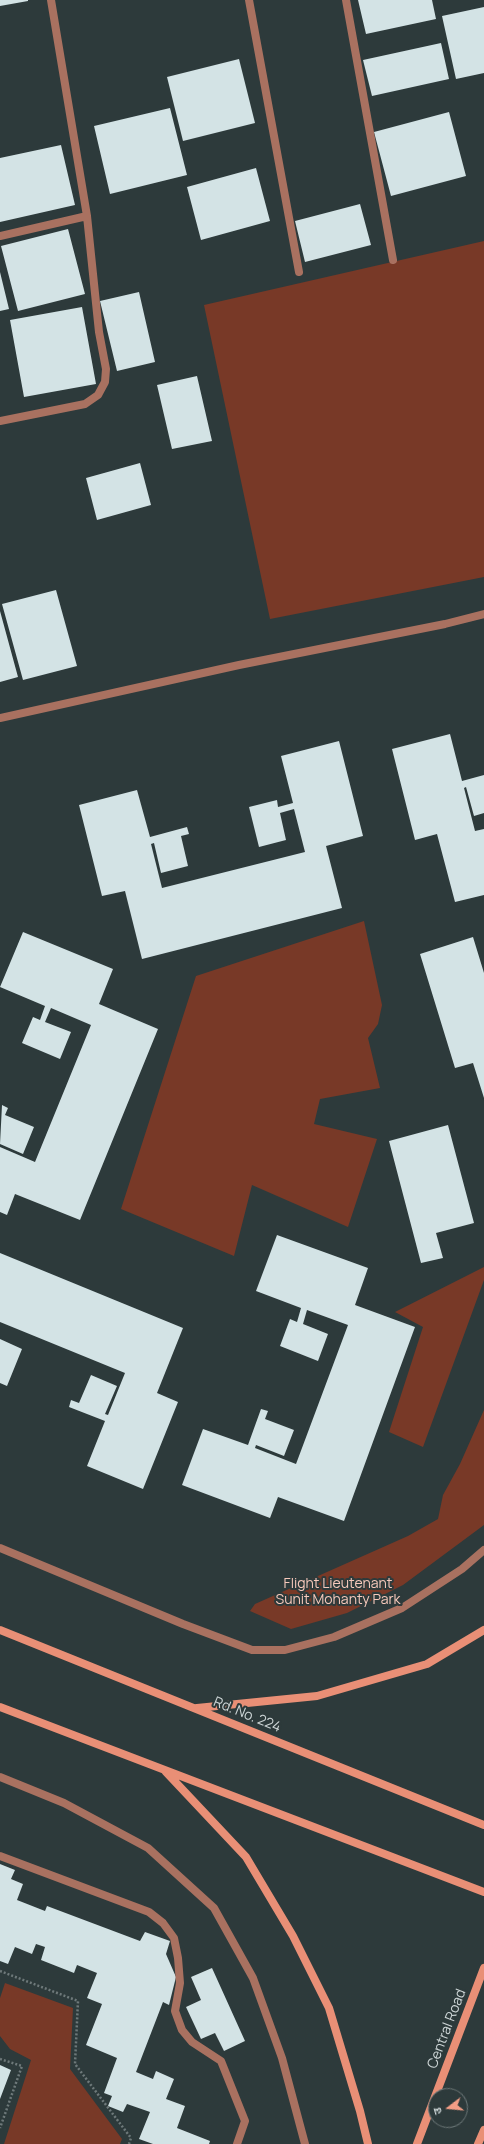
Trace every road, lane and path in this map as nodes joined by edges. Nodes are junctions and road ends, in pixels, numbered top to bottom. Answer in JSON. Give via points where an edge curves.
{"nodes":[{"id":1,"x":51,"y":0,"type":"edge"},
{"id":2,"x":249,"y":0,"type":"edge"},
{"id":3,"x":346,"y":0,"type":"edge"},
{"id":4,"x":87,"y":216,"type":"junction"},
{"id":5,"x":0,"y":236,"type":"edge"},
{"id":6,"x":393,"y":260,"type":"dead end"},
{"id":7,"x":299,"y":272,"type":"dead end"},
{"id":8,"x":0,"y":421,"type":"edge"},
{"id":9,"x":484,"y":614,"type":"edge"},
{"id":10,"x":0,"y":718,"type":"edge"},
{"id":11,"x":0,"y":1548,"type":"edge"},
{"id":12,"x":484,"y":1550,"type":"edge"},
{"id":13,"x":0,"y":1630,"type":"edge"},
{"id":14,"x":484,"y":1630,"type":"edge"},
{"id":15,"x":0,"y":1707,"type":"edge"},
{"id":16,"x":195,"y":1708,"type":"junction"},
{"id":17,"x":164,"y":1770,"type":"junction"},
{"id":18,"x":0,"y":1777,"type":"edge"},
{"id":19,"x":484,"y":1825,"type":"edge"},
{"id":20,"x":0,"y":1856,"type":"edge"},
{"id":21,"x":484,"y":1892,"type":"edge"},
{"id":22,"x":484,"y":1968,"type":"edge"},
{"id":23,"x":0,"y":1971,"type":"edge"},
{"id":24,"x":0,"y":2059,"type":"edge"},
{"id":25,"x":0,"y":2128,"type":"edge"},
{"id":26,"x":484,"y":2130,"type":"edge"},
{"id":27,"x":129,"y":2144,"type":"edge"},
{"id":28,"x":237,"y":2144,"type":"edge"},
{"id":29,"x":306,"y":2144,"type":"edge"},
{"id":30,"x":368,"y":2144,"type":"edge"},
{"id":31,"x":417,"y":2144,"type":"edge"},
{"id":32,"x":478,"y":2144,"type":"edge"}],
"edges":[{"from":1,"to":4,"type":"street"},
{"from":2,"to":7,"type":"street"},
{"from":3,"to":6,"type":"street"},
{"from":4,"to":5,"type":"street"},
{"from":4,"to":8,"type":"street","via":[[99,332],[106,369],[105,382],[98,396],[85,404]]},
{"from":9,"to":10,"type":"street","via":[[232,666]]},
{"from":11,"to":12,"type":"street","via":[[252,1650],[286,1650],[334,1637],[402,1608],[462,1569]]},
{"from":13,"to":16,"type":"main road","name":"Rd. No. 224"},
{"from":14,"to":16,"type":"main road","via":[[427,1664],[317,1696]]},
{"from":15,"to":17,"type":"main road"},
{"from":16,"to":19,"type":"main road","name":"Rd. No. 224"},
{"from":17,"to":21,"type":"main road"},
{"from":17,"to":30,"type":"main road","via":[[246,1856],[293,1936],[329,2008]]},
{"from":18,"to":29,"type":"street","via":[[64,1803],[148,1848],[214,1908],[253,1978],[282,2058]]},
{"from":20,"to":28,"type":"street","via":[[149,1912],[164,1923],[174,1938],[178,1958],[180,1983],[175,2011],[182,2030],[192,2042],[221,2061],[245,2121]]},
{"from":22,"to":31,"type":"main road","name":"Central Road"},
{"from":23,"to":27,"type":"path","via":[[78,2001],[75,2064],[131,2138]]},
{"from":24,"to":25,"type":"path","via":[[22,2066]]},
{"from":26,"to":32,"type":"main road"}]}
